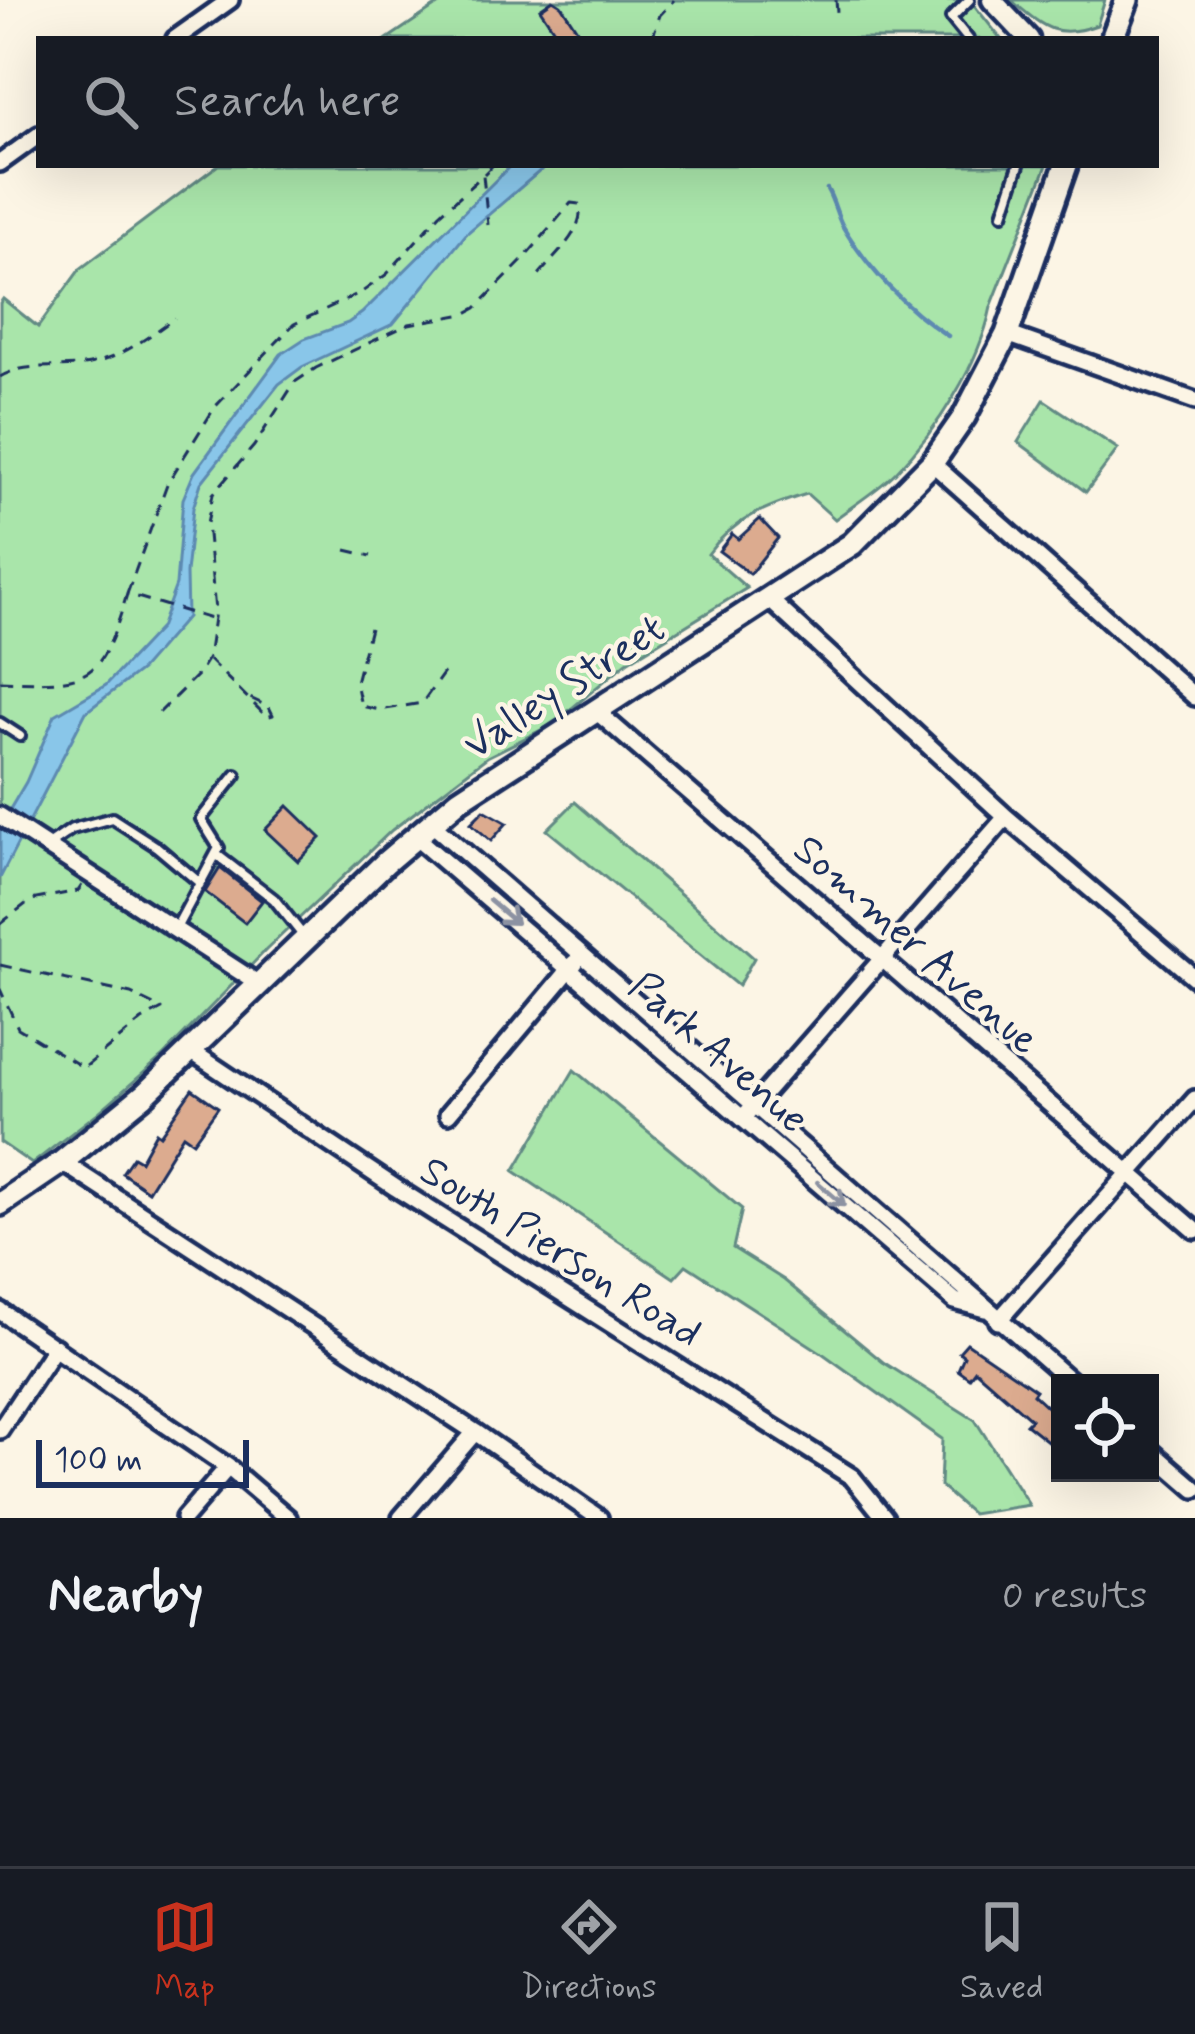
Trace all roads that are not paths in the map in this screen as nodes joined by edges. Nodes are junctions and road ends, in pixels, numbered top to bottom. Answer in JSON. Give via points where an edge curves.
{"nodes":[{"id":1,"x":230,"y":0,"type":"edge"},
{"id":2,"x":969,"y":0,"type":"edge"},
{"id":3,"x":992,"y":0,"type":"edge"},
{"id":4,"x":1127,"y":0,"type":"edge"},
{"id":5,"x":179,"y":36,"type":"edge"},
{"id":6,"x":966,"y":36,"type":"edge"},
{"id":7,"x":1025,"y":36,"type":"edge"},
{"id":8,"x":1113,"y":36,"type":"edge"},
{"id":9,"x":36,"y":137,"type":"edge"},
{"id":10,"x":0,"y":163,"type":"edge"},
{"id":11,"x":1018,"y":168,"type":"edge"},
{"id":12,"x":1065,"y":168,"type":"edge"},
{"id":13,"x":1003,"y":214,"type":"dead end"},
{"id":14,"x":1007,"y":334,"type":"junction"},
{"id":15,"x":1195,"y":401,"type":"edge"},
{"id":16,"x":932,"y":463,"type":"junction"},
{"id":17,"x":768,"y":598,"type":"junction"},
{"id":18,"x":1195,"y":697,"type":"edge"},
{"id":19,"x":595,"y":710,"type":"junction"},
{"id":20,"x":0,"y":723,"type":"edge"},
{"id":21,"x":20,"y":736,"type":"dead end"},
{"id":22,"x":236,"y":775,"type":"dead end"},
{"id":23,"x":0,"y":816,"type":"edge"},
{"id":24,"x":1006,"y":818,"type":"junction"},
{"id":25,"x":422,"y":829,"type":"junction"},
{"id":26,"x":41,"y":844,"type":"junction"},
{"id":27,"x":217,"y":855,"type":"junction"},
{"id":28,"x":200,"y":883,"type":"junction"},
{"id":29,"x":174,"y":931,"type":"junction"},
{"id":30,"x":306,"y":939,"type":"junction"},
{"id":31,"x":880,"y":959,"type":"junction"},
{"id":32,"x":576,"y":962,"type":"junction"},
{"id":33,"x":1195,"y":978,"type":"edge"},
{"id":34,"x":260,"y":984,"type":"junction"},
{"id":35,"x":191,"y":1051,"type":"junction"},
{"id":36,"x":1195,"y":1099,"type":"edge"},
{"id":37,"x":748,"y":1112,"type":"junction"},
{"id":38,"x":448,"y":1114,"type":"dead end"},
{"id":39,"x":62,"y":1162,"type":"junction"},
{"id":40,"x":1129,"y":1171,"type":"junction"},
{"id":41,"x":0,"y":1204,"type":"edge"},
{"id":42,"x":1195,"y":1230,"type":"edge"},
{"id":43,"x":0,"y":1310,"type":"edge"},
{"id":44,"x":991,"y":1315,"type":"junction"},
{"id":45,"x":55,"y":1347,"type":"junction"},
{"id":46,"x":1062,"y":1374,"type":"edge"},
{"id":47,"x":0,"y":1430,"type":"edge"},
{"id":48,"x":475,"y":1432,"type":"junction"},
{"id":49,"x":1159,"y":1458,"type":"edge"},
{"id":50,"x":228,"y":1467,"type":"junction"},
{"id":51,"x":1195,"y":1489,"type":"edge"},
{"id":52,"x":184,"y":1518,"type":"edge"},
{"id":53,"x":288,"y":1518,"type":"edge"},
{"id":54,"x":401,"y":1518,"type":"edge"},
{"id":55,"x":598,"y":1518,"type":"edge"},
{"id":56,"x":885,"y":1518,"type":"edge"}],
"edges":[{"from":1,"to":5,"type":"street"},
{"from":2,"to":6,"type":"lane","via":[[951,18]]},
{"from":3,"to":7,"type":"street"},
{"from":4,"to":8,"type":"main road"},
{"from":9,"to":10,"type":"street"},
{"from":11,"to":13,"type":"lane"},
{"from":12,"to":14,"type":"main road","name":"Valley Street"},
{"from":14,"to":15,"type":"street"},
{"from":14,"to":16,"type":"main road","name":"Valley Street"},
{"from":16,"to":17,"type":"main road","name":"Valley Street","via":[[852,544]]},
{"from":16,"to":18,"type":"street"},
{"from":17,"to":19,"type":"main road","name":"Valley Street"},
{"from":17,"to":24,"type":"street"},
{"from":19,"to":25,"type":"main road","name":"Valley Street"},
{"from":19,"to":31,"type":"street","name":"Sommer Avenue"},
{"from":20,"to":21,"type":"lane"},
{"from":22,"to":27,"type":"lane","via":[[201,819],[218,841]]},
{"from":23,"to":26,"type":"street"},
{"from":24,"to":31,"type":"street"},
{"from":24,"to":33,"type":"street"},
{"from":25,"to":30,"type":"main road","name":"Valley Street"},
{"from":25,"to":32,"type":"street","name":"Park Avenue"},
{"from":26,"to":28,"type":"lane","via":[[112,818]]},
{"from":26,"to":29,"type":"street"},
{"from":27,"to":28,"type":"lane"},
{"from":27,"to":30,"type":"lane","via":[[274,899]]},
{"from":28,"to":29,"type":"lane"},
{"from":29,"to":34,"type":"street"},
{"from":30,"to":34,"type":"main road","name":"Valley Street"},
{"from":31,"to":37,"type":"street"},
{"from":31,"to":40,"type":"street","name":"Sommer Avenue"},
{"from":32,"to":37,"type":"street","name":"Park Avenue"},
{"from":32,"to":38,"type":"street"},
{"from":34,"to":35,"type":"main road","name":"Valley Street"},
{"from":35,"to":39,"type":"main road","name":"Valley Street"},
{"from":35,"to":56,"type":"street","name":"South Pierson Road","via":[[852,1477]]},
{"from":36,"to":40,"type":"street"},
{"from":37,"to":44,"type":"street","name":"Park Avenue","via":[[967,1287]]},
{"from":39,"to":41,"type":"main road","name":"Valley Street"},
{"from":39,"to":48,"type":"street"},
{"from":40,"to":42,"type":"street","name":"Sommer Avenue"},
{"from":40,"to":44,"type":"street"},
{"from":43,"to":45,"type":"street"},
{"from":44,"to":46,"type":"street","name":"Park Avenue"},
{"from":45,"to":47,"type":"street"},
{"from":45,"to":50,"type":"street"},
{"from":48,"to":54,"type":"street"},
{"from":48,"to":55,"type":"street"},
{"from":49,"to":51,"type":"street"},
{"from":50,"to":52,"type":"street"},
{"from":50,"to":53,"type":"street"}]}
